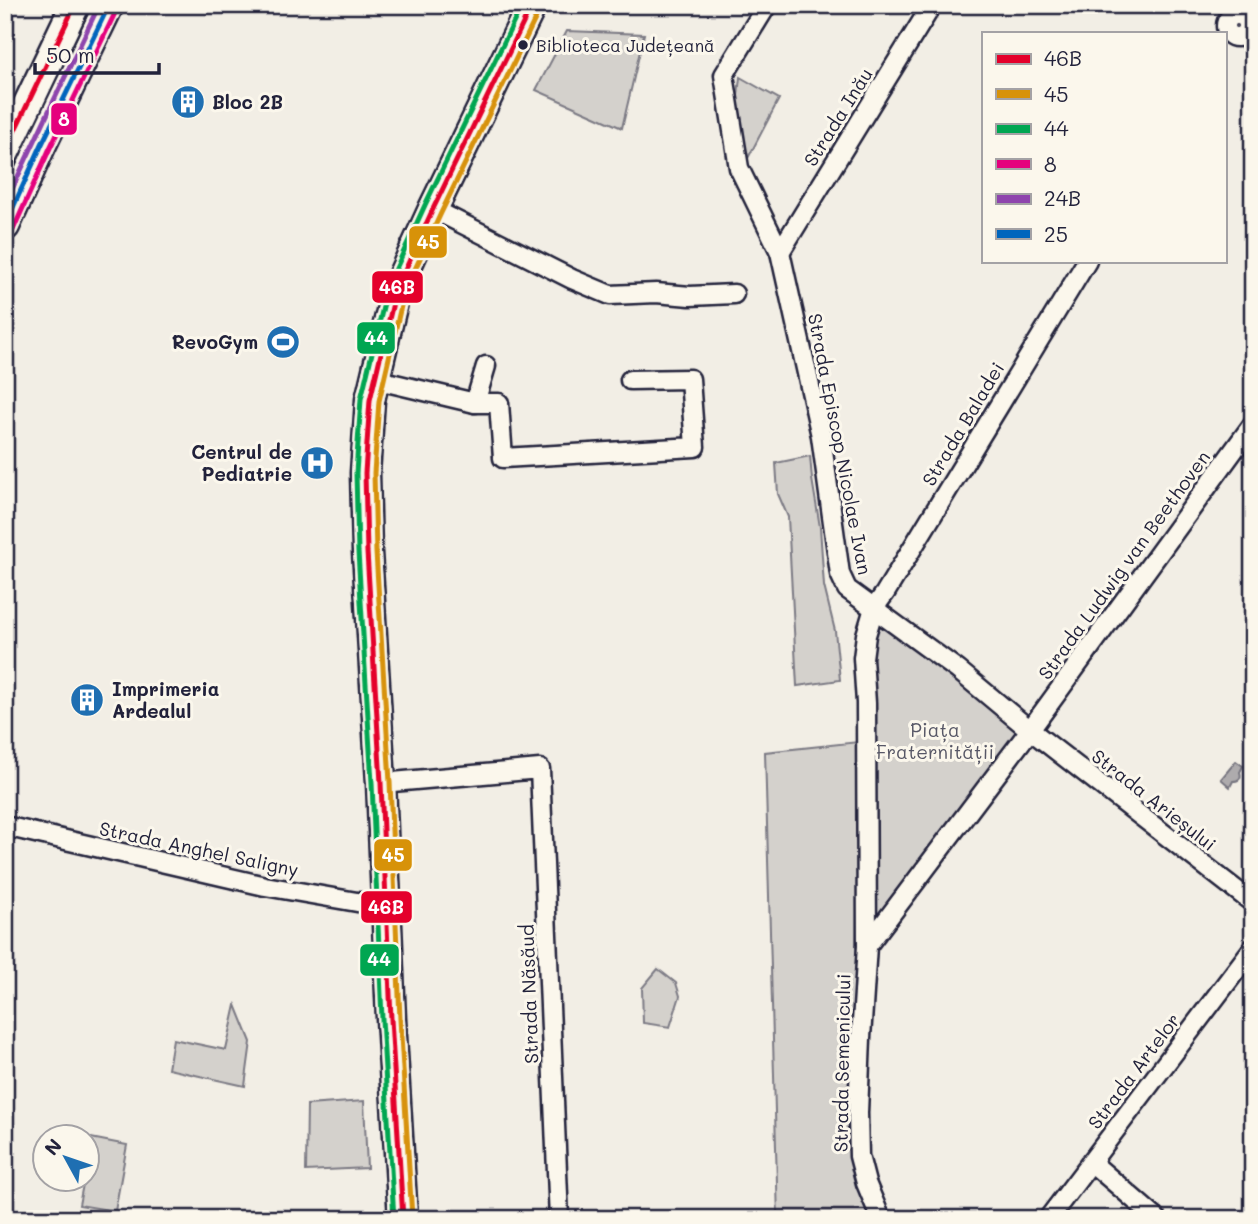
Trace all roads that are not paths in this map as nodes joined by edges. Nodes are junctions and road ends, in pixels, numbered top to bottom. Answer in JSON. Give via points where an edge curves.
{"nodes":[{"id":1,"x":75,"y":5,"type":"edge"},
{"id":2,"x":108,"y":5,"type":"edge"},
{"id":3,"x":532,"y":5,"type":"edge"},
{"id":4,"x":767,"y":5,"type":"edge"},
{"id":5,"x":932,"y":5,"type":"edge"},
{"id":6,"x":1241,"y":10,"type":"edge"},
{"id":7,"x":1238,"y":36,"type":"edge"},
{"id":8,"x":5,"y":152,"type":"edge"},
{"id":9,"x":433,"y":209,"type":"junction"},
{"id":10,"x":5,"y":226,"type":"edge"},
{"id":11,"x":780,"y":252,"type":"junction"},
{"id":12,"x":1086,"y":262,"type":"edge"},
{"id":13,"x":734,"y":294,"type":"dead end"},
{"id":14,"x":486,"y":366,"type":"dead end"},
{"id":15,"x":374,"y":379,"type":"junction"},
{"id":16,"x":630,"y":380,"type":"dead end"},
{"id":17,"x":475,"y":403,"type":"junction"},
{"id":18,"x":1253,"y":424,"type":"edge"},
{"id":19,"x":874,"y":608,"type":"junction"},
{"id":20,"x":1030,"y":730,"type":"junction"},
{"id":21,"x":381,"y":783,"type":"junction"},
{"id":22,"x":5,"y":827,"type":"edge"},
{"id":23,"x":1253,"y":903,"type":"edge"},
{"id":24,"x":386,"y":904,"type":"junction"},
{"id":25,"x":867,"y":947,"type":"junction"},
{"id":26,"x":1253,"y":948,"type":"edge"},
{"id":27,"x":1091,"y":1162,"type":"junction"},
{"id":28,"x":403,"y":1219,"type":"edge"},
{"id":29,"x":559,"y":1219,"type":"edge"},
{"id":30,"x":881,"y":1219,"type":"edge"},
{"id":31,"x":1048,"y":1219,"type":"edge"},
{"id":32,"x":1157,"y":1219,"type":"edge"}],
"edges":[{"from":1,"to":8,"type":"main road"},
{"from":2,"to":10,"type":"main road"},
{"from":3,"to":9,"type":"main road"},
{"from":4,"to":11,"type":"street","name":"Strada Episcop Nicolae Ivan","via":[[724,75],[739,168]]},
{"from":5,"to":11,"type":"street","name":"Strada Inău"},
{"from":6,"to":7,"type":"street","via":[[1226,27]]},
{"from":9,"to":13,"type":"street","via":[[610,295]]},
{"from":9,"to":15,"type":"main road","via":[[396,290]]},
{"from":11,"to":19,"type":"street","name":"Strada Episcop Nicolae Ivan","via":[[821,436],[840,574],[847,589]]},
{"from":12,"to":19,"type":"street","name":"Strada Baladei"},
{"from":14,"to":17,"type":"street"},
{"from":15,"to":17,"type":"street"},
{"from":15,"to":21,"type":"main road","via":[[365,473]]},
{"from":16,"to":17,"type":"street","via":[[690,379],[695,447],[503,458],[499,403]]},
{"from":18,"to":20,"type":"street","name":"Strada Ludwig van Beethoven"},
{"from":19,"to":20,"type":"street"},
{"from":19,"to":25,"type":"street","via":[[863,658]]},
{"from":20,"to":23,"type":"street","name":"Strada Arieșului"},
{"from":20,"to":25,"type":"street"},
{"from":21,"to":24,"type":"main road"},
{"from":21,"to":29,"type":"street","name":"Strada Năsăud","via":[[540,768]]},
{"from":22,"to":24,"type":"street","name":"Strada Anghel Saligny","via":[[265,886]]},
{"from":24,"to":28,"type":"main road"},
{"from":25,"to":30,"type":"street","name":"Strada Semenicului","via":[[859,1156]]},
{"from":26,"to":27,"type":"street","name":"Strada Artelor"},
{"from":27,"to":31,"type":"street","name":"Strada Artelor"},
{"from":27,"to":32,"type":"street"}]}
